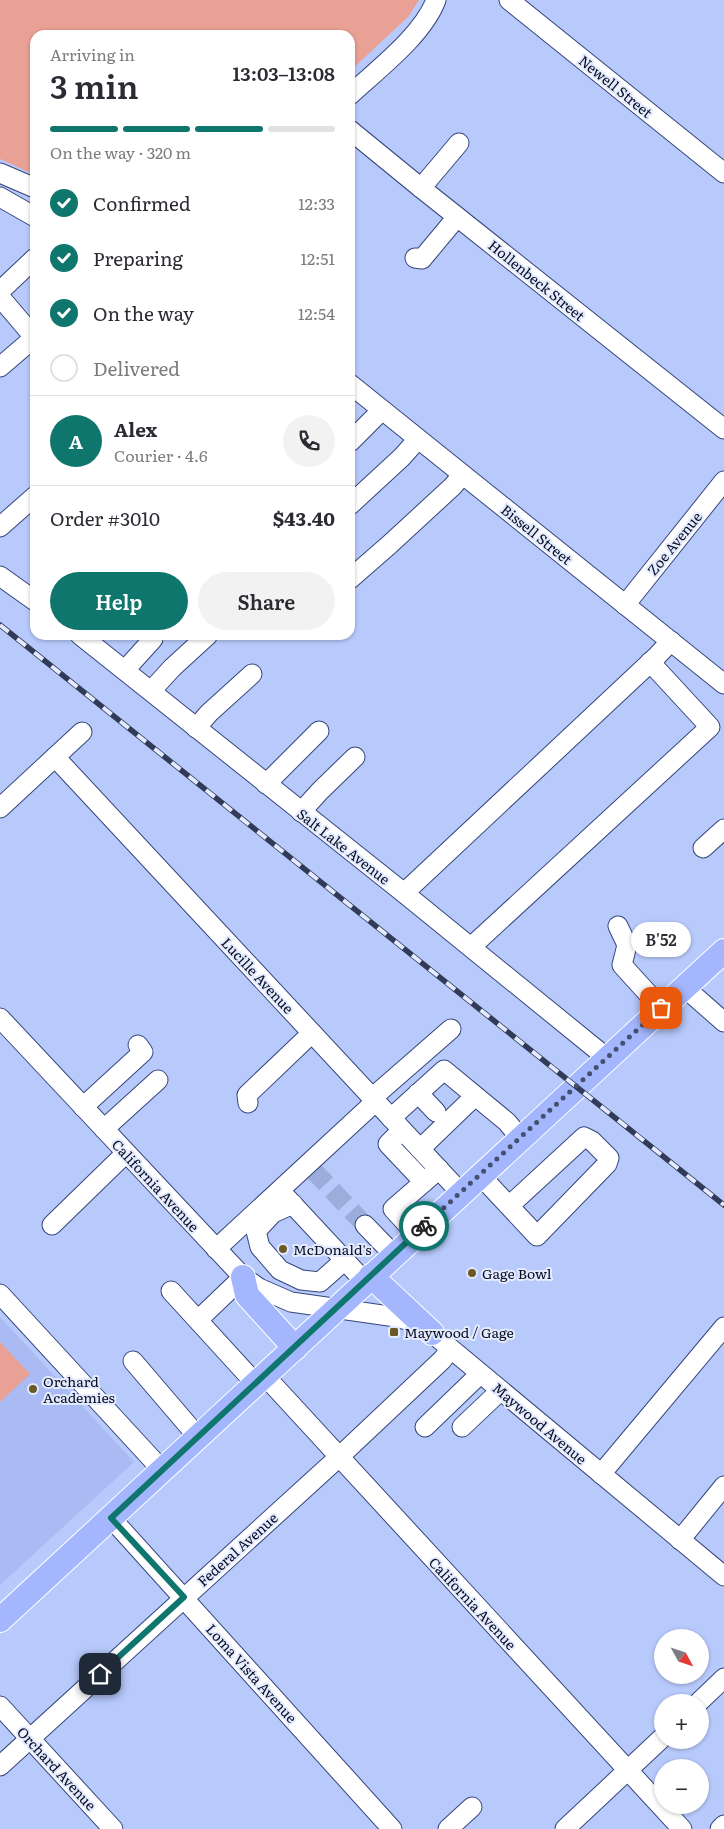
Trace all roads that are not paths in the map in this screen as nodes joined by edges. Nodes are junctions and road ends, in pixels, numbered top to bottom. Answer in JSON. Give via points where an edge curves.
{"nodes":[{"id":1,"x":436,"y":0,"type":"edge"},
{"id":2,"x":509,"y":0,"type":"edge"},
{"id":3,"x":355,"y":90,"type":"edge"},
{"id":4,"x":355,"y":134,"type":"edge"},
{"id":5,"x":459,"y":143,"type":"dead end"},
{"id":6,"x":0,"y":172,"type":"edge"},
{"id":7,"x":724,"y":172,"type":"edge"},
{"id":8,"x":30,"y":186,"type":"edge"},
{"id":9,"x":421,"y":188,"type":"junction"},
{"id":10,"x":0,"y":196,"type":"edge"},
{"id":11,"x":30,"y":214,"type":"edge"},
{"id":12,"x":457,"y":217,"type":"junction"},
{"id":13,"x":415,"y":258,"type":"dead end"},
{"id":14,"x":30,"y":263,"type":"edge"},
{"id":15,"x":0,"y":291,"type":"edge"},
{"id":16,"x":0,"y":297,"type":"edge"},
{"id":17,"x":30,"y":331,"type":"edge"},
{"id":18,"x":30,"y":341,"type":"edge"},
{"id":19,"x":0,"y":367,"type":"edge"},
{"id":20,"x":355,"y":388,"type":"edge"},
{"id":21,"x":382,"y":410,"type":"junction"},
{"id":22,"x":724,"y":429,"type":"edge"},
{"id":23,"x":355,"y":437,"type":"edge"},
{"id":24,"x":418,"y":439,"type":"junction"},
{"id":25,"x":462,"y":474,"type":"junction"},
{"id":26,"x":724,"y":481,"type":"edge"},
{"id":27,"x":30,"y":500,"type":"edge"},
{"id":28,"x":355,"y":500,"type":"edge"},
{"id":29,"x":0,"y":527,"type":"edge"},
{"id":30,"x":355,"y":575,"type":"edge"},
{"id":31,"x":0,"y":576,"type":"edge"},
{"id":32,"x":30,"y":597,"type":"edge"},
{"id":33,"x":625,"y":604,"type":"junction"},
{"id":34,"x":86,"y":640,"type":"edge"},
{"id":35,"x":150,"y":640,"type":"edge"},
{"id":36,"x":203,"y":640,"type":"edge"},
{"id":37,"x":671,"y":641,"type":"junction"},
{"id":38,"x":650,"y":662,"type":"junction"},
{"id":39,"x":125,"y":670,"type":"junction"},
{"id":40,"x":252,"y":674,"type":"dead end"},
{"id":41,"x":724,"y":684,"type":"edge"},
{"id":42,"x":151,"y":691,"type":"junction"},
{"id":43,"x":196,"y":728,"type":"junction"},
{"id":44,"x":319,"y":730,"type":"dead end"},
{"id":45,"x":82,"y":732,"type":"dead end"},
{"id":46,"x":55,"y":757,"type":"junction"},
{"id":47,"x":355,"y":757,"type":"dead end"},
{"id":48,"x":266,"y":784,"type":"junction"},
{"id":49,"x":0,"y":808,"type":"edge"},
{"id":50,"x":301,"y":812,"type":"junction"},
{"id":51,"x":724,"y":829,"type":"edge"},
{"id":52,"x":703,"y":848,"type":"dead end"},
{"id":53,"x":404,"y":893,"type":"junction"},
{"id":54,"x":618,"y":926,"type":"dead end"},
{"id":55,"x":471,"y":947,"type":"junction"},
{"id":56,"x":724,"y":950,"type":"edge"},
{"id":57,"x":684,"y":987,"type":"junction"},
{"id":58,"x":661,"y":1008,"type":"junction"},
{"id":59,"x":0,"y":1018,"type":"edge"},
{"id":60,"x":724,"y":1022,"type":"edge"},
{"id":61,"x":451,"y":1029,"type":"dead end"},
{"id":62,"x":312,"y":1033,"type":"junction"},
{"id":63,"x":138,"y":1045,"type":"dead end"},
{"id":64,"x":607,"y":1058,"type":"junction"},
{"id":65,"x":158,"y":1080,"type":"dead end"},
{"id":66,"x":418,"y":1092,"type":"junction"},
{"id":67,"x":475,"y":1096,"type":"junction"},
{"id":68,"x":374,"y":1100,"type":"junction"},
{"id":69,"x":248,"y":1103,"type":"dead end"},
{"id":70,"x":84,"y":1107,"type":"junction"},
{"id":71,"x":436,"y":1112,"type":"dead end"},
{"id":72,"x":397,"y":1124,"type":"junction"},
{"id":73,"x":104,"y":1129,"type":"junction"},
{"id":74,"x":521,"y":1139,"type":"junction"},
{"id":75,"x":420,"y":1149,"type":"junction"},
{"id":76,"x":126,"y":1153,"type":"junction"},
{"id":77,"x":439,"y":1169,"type":"junction"},
{"id":78,"x":480,"y":1175,"type":"junction"},
{"id":79,"x":424,"y":1182,"type":"junction"},
{"id":80,"x":461,"y":1193,"type":"junction"},
{"id":81,"x":286,"y":1197,"type":"junction"},
{"id":82,"x":509,"y":1206,"type":"junction"},
{"id":83,"x":52,"y":1225,"type":"dead end"},
{"id":84,"x":365,"y":1225,"type":"tunnel mouth"},
{"id":85,"x":416,"y":1234,"type":"junction"},
{"id":86,"x":216,"y":1249,"type":"junction"},
{"id":87,"x":394,"y":1255,"type":"junction"},
{"id":88,"x":345,"y":1260,"type":"junction"},
{"id":89,"x":243,"y":1277,"type":"junction"},
{"id":90,"x":368,"y":1279,"type":"junction"},
{"id":91,"x":171,"y":1291,"type":"dead end"},
{"id":92,"x":0,"y":1294,"type":"edge"},
{"id":93,"x":337,"y":1308,"type":"junction"},
{"id":94,"x":198,"y":1320,"type":"junction"},
{"id":95,"x":724,"y":1326,"type":"edge"},
{"id":96,"x":432,"y":1334,"type":"junction"},
{"id":97,"x":295,"y":1348,"type":"junction"},
{"id":98,"x":450,"y":1350,"type":"junction"},
{"id":99,"x":133,"y":1361,"type":"dead end"},
{"id":100,"x":480,"y":1374,"type":"junction"},
{"id":101,"x":261,"y":1380,"type":"junction"},
{"id":102,"x":500,"y":1391,"type":"junction"},
{"id":103,"x":425,"y":1427,"type":"dead end"},
{"id":104,"x":462,"y":1427,"type":"dead end"},
{"id":105,"x":198,"y":1437,"type":"junction"},
{"id":106,"x":339,"y":1457,"type":"junction"},
{"id":107,"x":162,"y":1470,"type":"junction"},
{"id":108,"x":601,"y":1474,"type":"junction"},
{"id":109,"x":724,"y":1486,"type":"edge"},
{"id":110,"x":111,"y":1518,"type":"junction"},
{"id":111,"x":680,"y":1540,"type":"junction"},
{"id":112,"x":721,"y":1568,"type":"edge"},
{"id":113,"x":184,"y":1597,"type":"junction"},
{"id":114,"x":0,"y":1620,"type":"edge"},
{"id":115,"x":724,"y":1678,"type":"edge"},
{"id":116,"x":707,"y":1694,"type":"edge"},
{"id":117,"x":0,"y":1706,"type":"edge"},
{"id":118,"x":27,"y":1735,"type":"junction"},
{"id":119,"x":654,"y":1746,"type":"edge"},
{"id":120,"x":0,"y":1756,"type":"edge"},
{"id":121,"x":0,"y":1766,"type":"edge"},
{"id":122,"x":629,"y":1771,"type":"junction"},
{"id":123,"x":472,"y":1807,"type":"dead end"},
{"id":124,"x":724,"y":1825,"type":"edge"},
{"id":125,"x":113,"y":1829,"type":"edge"},
{"id":126,"x":392,"y":1829,"type":"edge"},
{"id":127,"x":448,"y":1829,"type":"edge"},
{"id":128,"x":566,"y":1829,"type":"edge"},
{"id":129,"x":682,"y":1829,"type":"edge"},
{"id":130,"x":720,"y":1829,"type":"edge"}],
"edges":[{"from":1,"to":3,"type":"street","via":[[425,23]]},
{"from":2,"to":7,"type":"street","name":"Newell Street"},
{"from":4,"to":9,"type":"street","name":"Hollenbeck Street"},
{"from":5,"to":9,"type":"street"},
{"from":6,"to":8,"type":"street"},
{"from":9,"to":12,"type":"street","name":"Hollenbeck Street"},
{"from":10,"to":11,"type":"street"},
{"from":12,"to":13,"type":"street","via":[[422,259]]},
{"from":12,"to":22,"type":"street","name":"Hollenbeck Street"},
{"from":14,"to":15,"type":"street"},
{"from":16,"to":17,"type":"street"},
{"from":18,"to":19,"type":"street"},
{"from":20,"to":21,"type":"street","name":"Bissell Street"},
{"from":21,"to":23,"type":"street"},
{"from":21,"to":24,"type":"street","name":"Bissell Street"},
{"from":24,"to":25,"type":"street","name":"Bissell Street"},
{"from":24,"to":28,"type":"street"},
{"from":25,"to":30,"type":"street","via":[[453,486]]},
{"from":25,"to":33,"type":"street","name":"Bissell Street"},
{"from":26,"to":33,"type":"street","name":"Zoe Avenue"},
{"from":27,"to":29,"type":"street"},
{"from":31,"to":32,"type":"street"},
{"from":33,"to":37,"type":"street","name":"Bissell Street"},
{"from":34,"to":39,"type":"street","name":"Salt Lake Avenue"},
{"from":35,"to":39,"type":"street"},
{"from":36,"to":42,"type":"street"},
{"from":37,"to":38,"type":"street"},
{"from":37,"to":41,"type":"street","name":"Bissell Street"},
{"from":38,"to":53,"type":"street"},
{"from":38,"to":55,"type":"street","via":[[710,727]]},
{"from":39,"to":42,"type":"street","name":"Salt Lake Avenue"},
{"from":40,"to":43,"type":"street"},
{"from":42,"to":43,"type":"street","name":"Salt Lake Avenue"},
{"from":43,"to":48,"type":"street","name":"Salt Lake Avenue"},
{"from":44,"to":48,"type":"street"},
{"from":45,"to":46,"type":"street"},
{"from":46,"to":49,"type":"street"},
{"from":46,"to":62,"type":"street","name":"Lucille Avenue"},
{"from":47,"to":50,"type":"street"},
{"from":48,"to":50,"type":"street","name":"Salt Lake Avenue"},
{"from":50,"to":53,"type":"street","name":"Salt Lake Avenue"},
{"from":51,"to":52,"type":"street"},
{"from":53,"to":55,"type":"street","name":"Salt Lake Avenue"},
{"from":54,"to":58,"type":"street","via":[[627,945],[622,965]]},
{"from":55,"to":64,"type":"street","name":"Salt Lake Avenue"},
{"from":56,"to":57,"type":"main road"},
{"from":57,"to":58,"type":"main road"},
{"from":57,"to":60,"type":"street"},
{"from":58,"to":64,"type":"main road"},
{"from":59,"to":70,"type":"street","name":"California Avenue"},
{"from":61,"to":68,"type":"street"},
{"from":62,"to":68,"type":"street","name":"Lucille Avenue"},
{"from":62,"to":69,"type":"street","via":[[247,1095]]},
{"from":63,"to":70,"type":"street","via":[[143,1052]]},
{"from":64,"to":74,"type":"main road"},
{"from":65,"to":73,"type":"street"},
{"from":66,"to":67,"type":"street","via":[[444,1070]]},
{"from":66,"to":71,"type":"street"},
{"from":66,"to":72,"type":"street"},
{"from":67,"to":74,"type":"street","via":[[507,1122]]},
{"from":67,"to":75,"type":"street"},
{"from":68,"to":72,"type":"street","name":"Lucille Avenue"},
{"from":68,"to":81,"type":"street"},
{"from":70,"to":73,"type":"street","name":"California Avenue"},
{"from":72,"to":75,"type":"street","name":"Lucille Avenue"},
{"from":72,"to":79,"type":"street","via":[[388,1144]]},
{"from":73,"to":76,"type":"street","name":"California Avenue"},
{"from":74,"to":78,"type":"main road"},
{"from":75,"to":77,"type":"street","name":"Lucille Avenue"},
{"from":76,"to":83,"type":"street"},
{"from":76,"to":86,"type":"street","name":"California Avenue"},
{"from":77,"to":79,"type":"street"},
{"from":77,"to":80,"type":"street","name":"Lucille Avenue"},
{"from":78,"to":80,"type":"main road"},
{"from":78,"to":82,"type":"street"},
{"from":79,"to":85,"type":"street","via":[[394,1209]]},
{"from":80,"to":85,"type":"main road"},
{"from":81,"to":86,"type":"street"},
{"from":81,"to":88,"type":"street"},
{"from":81,"to":88,"type":"street","via":[[256,1231],[260,1247],[280,1270],[301,1280],[320,1282]]},
{"from":82,"to":82,"type":"street","via":[[537,1236],[607,1164],[609,1158],[584,1137]]},
{"from":84,"to":87,"type":"street"},
{"from":85,"to":87,"type":"main road"},
{"from":86,"to":89,"type":"street","name":"California Avenue"},
{"from":87,"to":90,"type":"main road"},
{"from":88,"to":90,"type":"street"},
{"from":89,"to":93,"type":"street","name":"California Avenue","via":[[259,1288],[292,1302]]},
{"from":89,"to":94,"type":"street"},
{"from":89,"to":97,"type":"main road","via":[[248,1295]]},
{"from":90,"to":93,"type":"main road"},
{"from":90,"to":96,"type":"main road"},
{"from":91,"to":94,"type":"street","name":"California Avenue"},
{"from":92,"to":107,"type":"street"},
{"from":93,"to":96,"type":"street","name":"Maywood Avenue","via":[[407,1320]]},
{"from":93,"to":97,"type":"main road"},
{"from":94,"to":101,"type":"street","name":"California Avenue"},
{"from":95,"to":108,"type":"street"},
{"from":96,"to":98,"type":"street","name":"Maywood Avenue"},
{"from":97,"to":101,"type":"main road"},
{"from":98,"to":100,"type":"street","name":"Maywood Avenue"},
{"from":98,"to":106,"type":"street","name":"Federal Avenue"},
{"from":99,"to":105,"type":"street"},
{"from":100,"to":102,"type":"street","name":"Maywood Avenue"},
{"from":100,"to":103,"type":"street"},
{"from":101,"to":105,"type":"main road"},
{"from":101,"to":106,"type":"street","name":"California Avenue"},
{"from":102,"to":104,"type":"street"},
{"from":102,"to":108,"type":"street","name":"Maywood Avenue"},
{"from":105,"to":107,"type":"main road"},
{"from":106,"to":113,"type":"street","name":"Federal Avenue"},
{"from":106,"to":122,"type":"street","name":"California Avenue"},
{"from":107,"to":110,"type":"main road"},
{"from":108,"to":111,"type":"street","name":"Maywood Avenue"},
{"from":109,"to":111,"type":"street"},
{"from":110,"to":113,"type":"street","name":"Loma Vista Avenue"},
{"from":110,"to":114,"type":"main road"},
{"from":111,"to":112,"type":"street","name":"Maywood Avenue"},
{"from":113,"to":118,"type":"street","name":"Federal Avenue"},
{"from":113,"to":126,"type":"street","name":"Loma Vista Avenue"},
{"from":115,"to":116,"type":"street"},
{"from":117,"to":118,"type":"street","name":"Orchard Avenue"},
{"from":118,"to":120,"type":"street"},
{"from":118,"to":121,"type":"street","name":"Federal Avenue"},
{"from":118,"to":125,"type":"street","name":"Orchard Avenue"},
{"from":119,"to":122,"type":"street"},
{"from":122,"to":128,"type":"street"},
{"from":122,"to":129,"type":"street","name":"California Avenue"},
{"from":123,"to":127,"type":"street"},
{"from":124,"to":130,"type":"street"}]}
